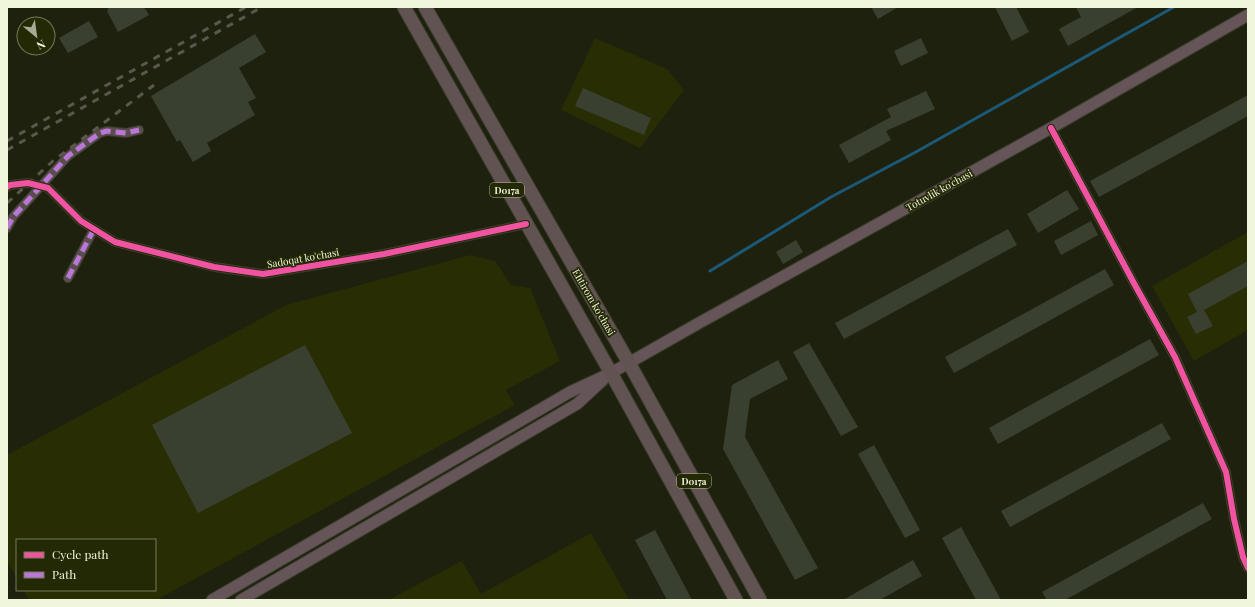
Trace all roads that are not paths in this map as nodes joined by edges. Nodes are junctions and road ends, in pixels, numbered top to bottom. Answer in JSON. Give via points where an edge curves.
{"nodes":[{"id":1,"x":404,"y":7,"type":"edge"},
{"id":2,"x":425,"y":7,"type":"edge"},
{"id":3,"x":1248,"y":15,"type":"edge"},
{"id":4,"x":1051,"y":128,"type":"junction"},
{"id":5,"x":139,"y":130,"type":"dead end"},
{"id":6,"x":40,"y":186,"type":"junction"},
{"id":7,"x":7,"y":187,"type":"edge"},
{"id":8,"x":526,"y":224,"type":"junction"},
{"id":9,"x":7,"y":228,"type":"edge"},
{"id":10,"x":94,"y":229,"type":"junction"},
{"id":11,"x":68,"y":278,"type":"dead end"},
{"id":12,"x":629,"y":363,"type":"junction"},
{"id":13,"x":611,"y":373,"type":"junction"},
{"id":14,"x":1248,"y":568,"type":"edge"},
{"id":15,"x":212,"y":600,"type":"edge"},
{"id":16,"x":241,"y":600,"type":"edge"},
{"id":17,"x":736,"y":600,"type":"edge"},
{"id":18,"x":760,"y":600,"type":"edge"}],
"edges":[{"from":1,"to":8,"type":"main road","name":"Ehtirom ko'chasi","number":"D017a"},
{"from":2,"to":12,"type":"main road","name":"Ehtirom ko'chasi","number":"D017a"},
{"from":3,"to":4,"type":"main road","name":"Totuvlik ko'chasi"},
{"from":4,"to":12,"type":"main road","name":"Totuvlik ko'chasi"},
{"from":4,"to":14,"type":"street","via":[[1178,363],[1226,472],[1234,520]]},
{"from":5,"to":6,"type":"street","via":[[100,133],[68,156]]},
{"from":6,"to":7,"type":"street","name":"Sadoqat ko'chasi","via":[[28,183]]},
{"from":6,"to":9,"type":"street","via":[[13,217]]},
{"from":6,"to":10,"type":"street","name":"Sadoqat ko'chasi","via":[[48,188],[82,221]]},
{"from":8,"to":10,"type":"street","name":"Sadoqat ko'chasi","via":[[384,254],[263,274],[214,267],[115,242]]},
{"from":8,"to":13,"type":"main road","name":"Ehtirom ko'chasi","number":"D017a"},
{"from":10,"to":11,"type":"street"},
{"from":12,"to":13,"type":"main road","name":"Totuvlik ko'chasi"},
{"from":12,"to":18,"type":"main road","name":"Ehtirom ko'chasi","number":"D017a"},
{"from":13,"to":15,"type":"main road","via":[[570,392]]},
{"from":13,"to":16,"type":"main road","via":[[577,404]]},
{"from":13,"to":17,"type":"main road","name":"Ehtirom ko'chasi","number":"D017a"}]}
